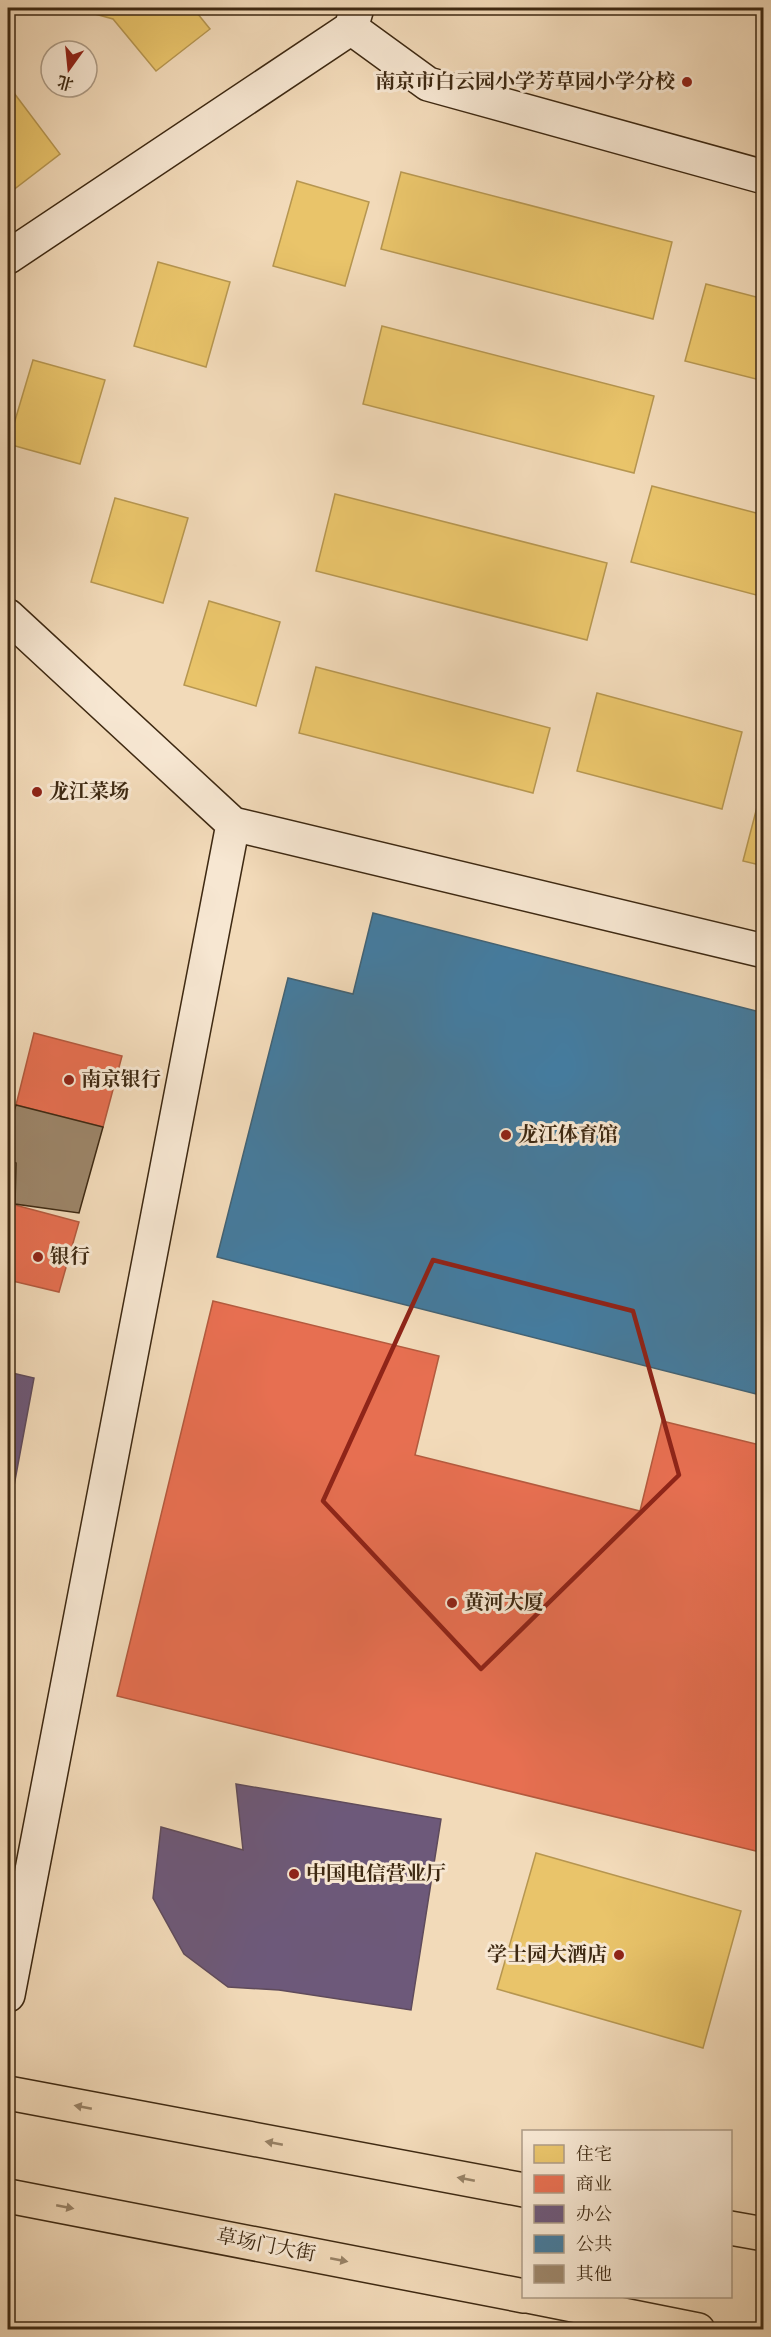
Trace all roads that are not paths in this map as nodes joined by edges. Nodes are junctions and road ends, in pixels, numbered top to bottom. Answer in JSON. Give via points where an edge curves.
{"nodes":[{"id":1,"x":354,"y":18,"type":"edge"},
{"id":2,"x":764,"y":177,"type":"edge"},
{"id":3,"x":8,"y":257,"type":"edge"},
{"id":4,"x":8,"y":616,"type":"edge"},
{"id":5,"x":233,"y":824,"type":"junction"},
{"id":6,"x":764,"y":951,"type":"edge"},
{"id":7,"x":8,"y":1995,"type":"edge"},
{"id":8,"x":8,"y":2093,"type":"edge"},
{"id":9,"x":522,"y":2190,"type":"edge"},
{"id":10,"x":8,"y":2196,"type":"edge"},
{"id":11,"x":732,"y":2228,"type":"edge"},
{"id":12,"x":764,"y":2234,"type":"edge"},
{"id":13,"x":522,"y":2295,"type":"edge"},
{"id":14,"x":536,"y":2298,"type":"edge"},
{"id":15,"x":698,"y":2330,"type":"edge"}],
"edges":[{"from":1,"to":2,"type":"street","via":[[428,84]]},
{"from":1,"to":3,"type":"street"},
{"from":4,"to":5,"type":"street"},
{"from":5,"to":6,"type":"street"},
{"from":5,"to":7,"type":"street"},
{"from":9,"to":8,"type":"main road","one_way":true},
{"from":10,"to":13,"type":"main road","name":"草场门大街","one_way":true},
{"from":11,"to":12,"type":"main road"},
{"from":14,"to":15,"type":"main road","name":"草场门大街"}]}
